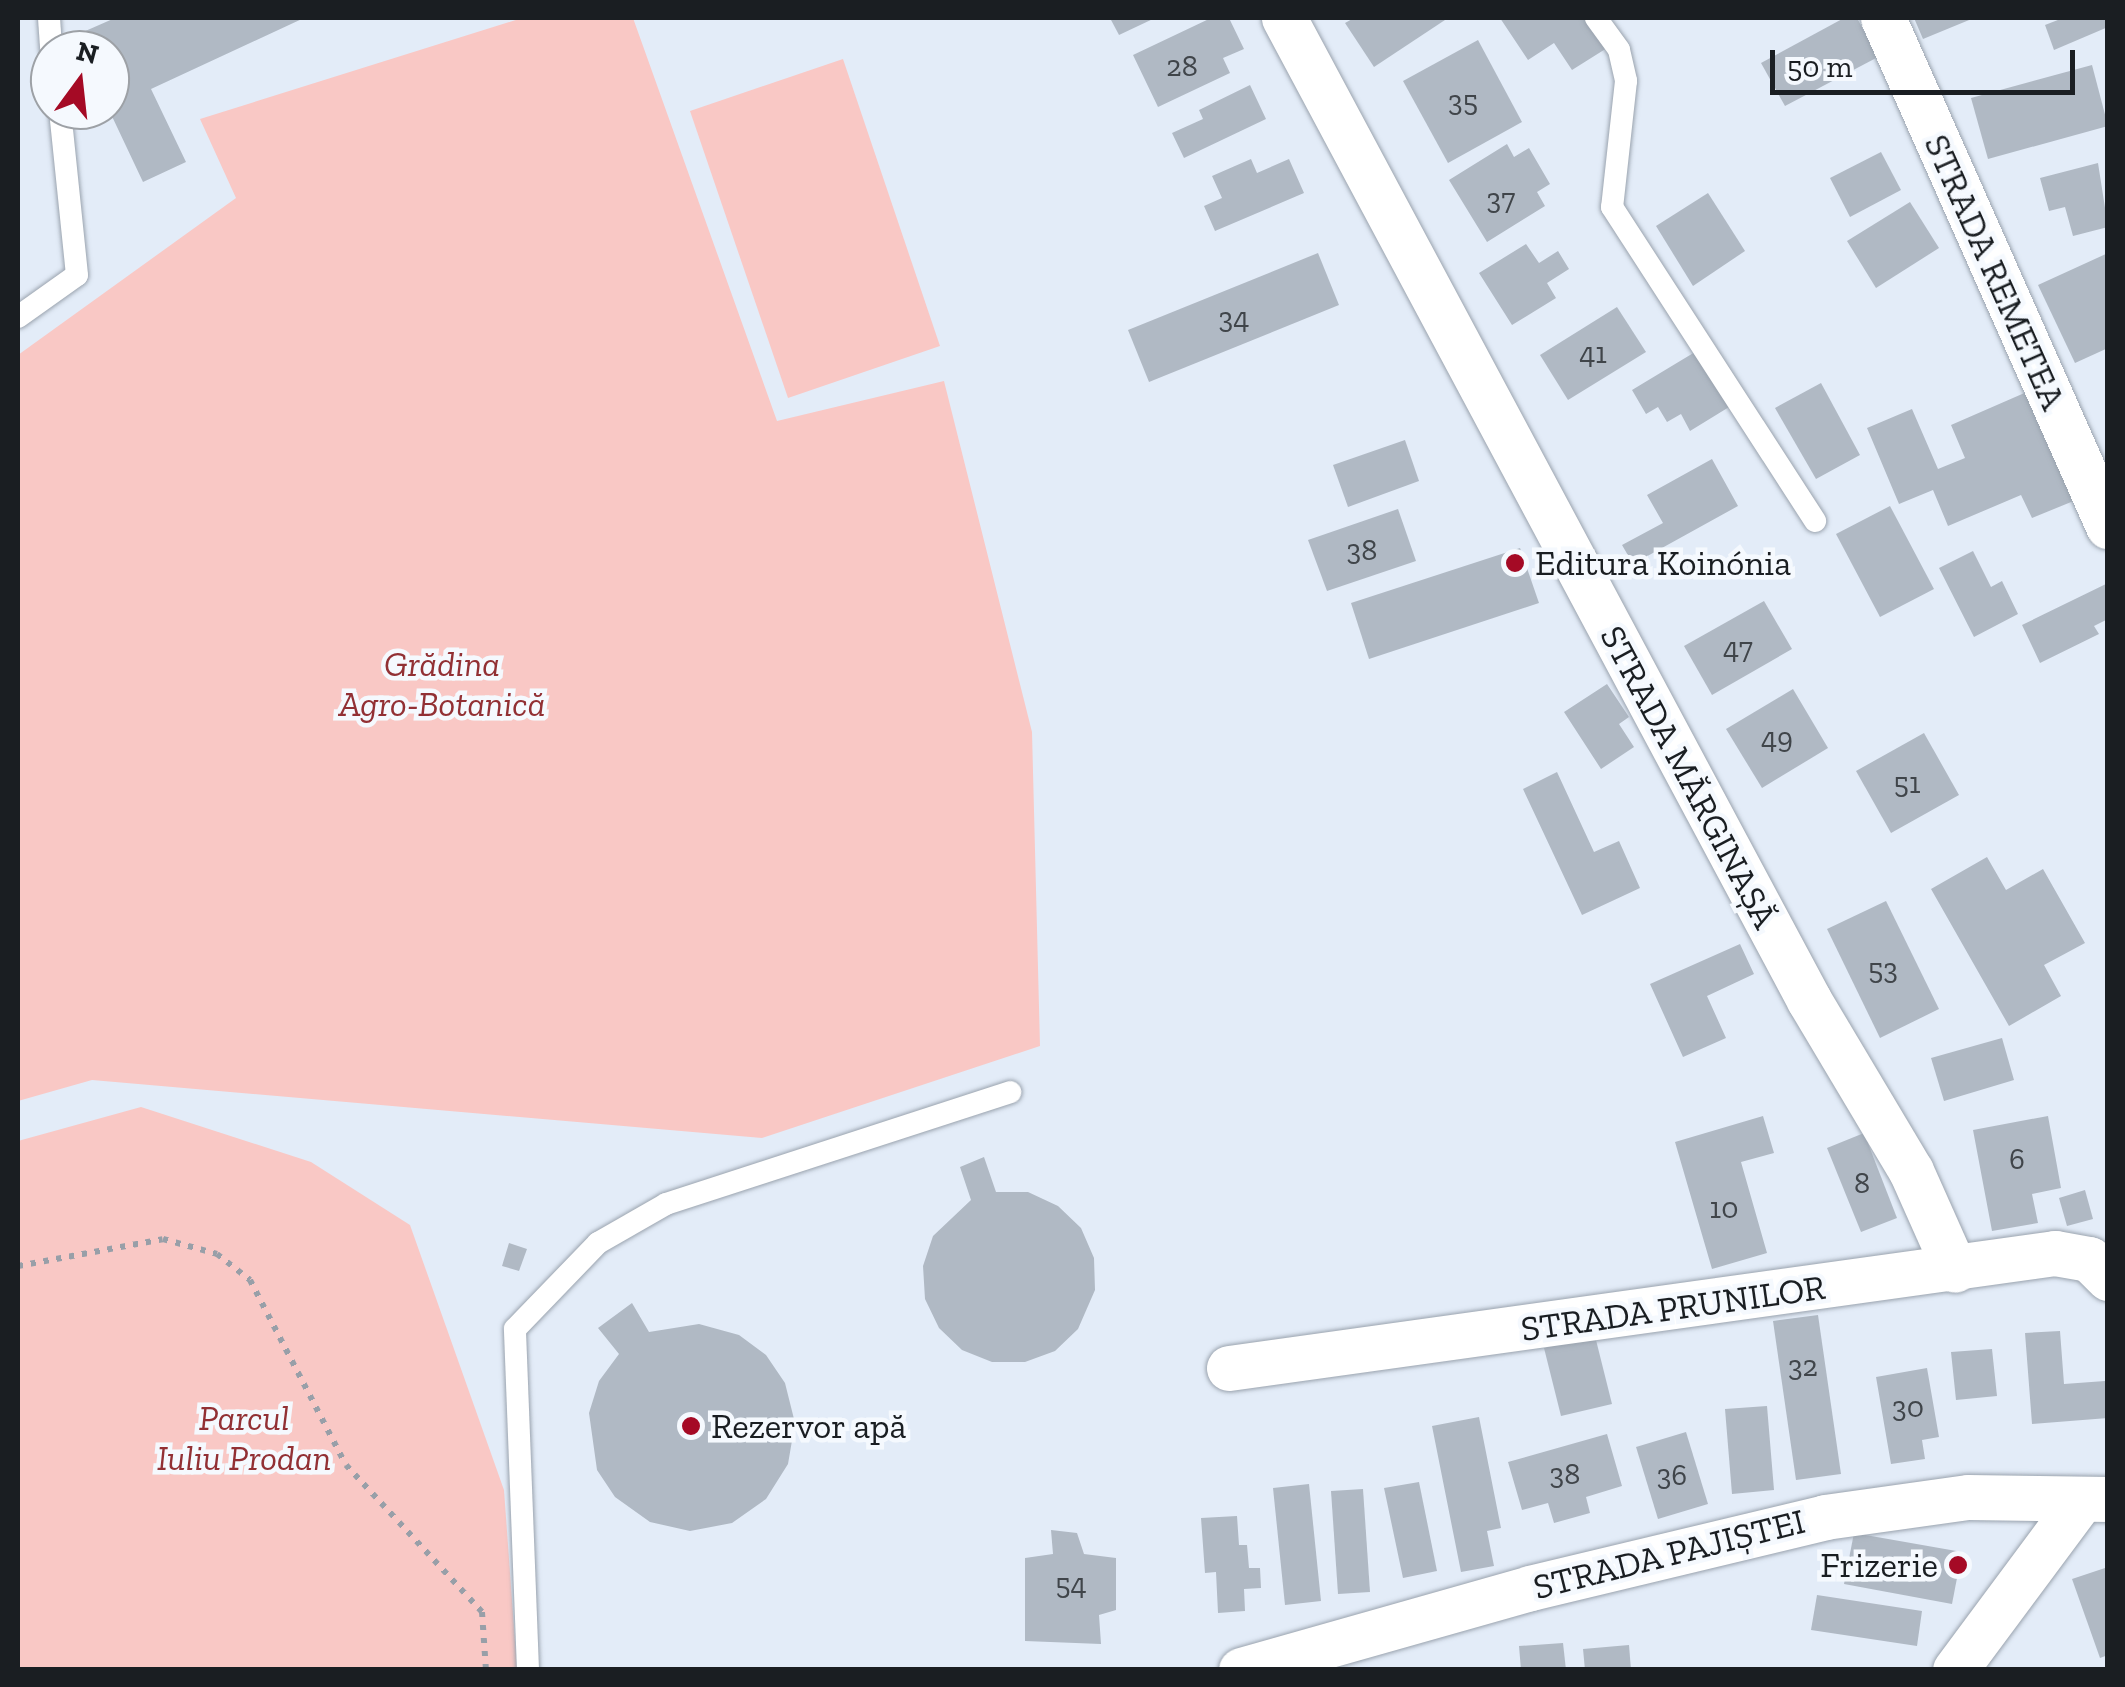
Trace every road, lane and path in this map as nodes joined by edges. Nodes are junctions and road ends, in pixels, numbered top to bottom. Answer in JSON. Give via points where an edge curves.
{"nodes":[{"id":1,"x":1284,"y":18,"type":"edge"},
{"id":2,"x":1596,"y":18,"type":"edge"},
{"id":3,"x":1883,"y":18,"type":"edge"},
{"id":4,"x":62,"y":130,"type":"edge"},
{"id":5,"x":18,"y":317,"type":"edge"},
{"id":6,"x":1815,"y":521,"type":"dead end"},
{"id":7,"x":2108,"y":526,"type":"edge"},
{"id":8,"x":1010,"y":1092,"type":"dead end"},
{"id":9,"x":18,"y":1266,"type":"edge"},
{"id":10,"x":1955,"y":1270,"type":"junction"},
{"id":11,"x":2108,"y":1278,"type":"edge"},
{"id":12,"x":1229,"y":1368,"type":"dead end"},
{"id":13,"x":2095,"y":1499,"type":"edge"},
{"id":14,"x":486,"y":1670,"type":"edge"},
{"id":15,"x":528,"y":1670,"type":"edge"},
{"id":16,"x":1241,"y":1670,"type":"edge"},
{"id":17,"x":1955,"y":1670,"type":"edge"}],
"edges":[{"from":1,"to":10,"type":"street","name":"STRADA MĂRGINAȘĂ","via":[[1809,1000],[1911,1170]]},
{"from":2,"to":6,"type":"lane","via":[[1619,50],[1626,81],[1612,207]]},
{"from":3,"to":7,"type":"street","name":"STRADA REMETEA"},
{"from":4,"to":5,"type":"lane","via":[[76,275]]},
{"from":8,"to":15,"type":"lane","via":[[666,1204],[598,1242],[515,1330]]},
{"from":9,"to":14,"type":"path","via":[[163,1239],[217,1254],[250,1280],[346,1465],[482,1612]]},
{"from":10,"to":11,"type":"street","name":"STRADA PRUNILOR","via":[[2072,1252]]},
{"from":10,"to":12,"type":"street","name":"STRADA PRUNILOR"},
{"from":13,"to":16,"type":"street","name":"STRADA PAJIȘTEI","via":[[1968,1497],[1826,1516],[1530,1588]]},
{"from":13,"to":17,"type":"street"}]}
